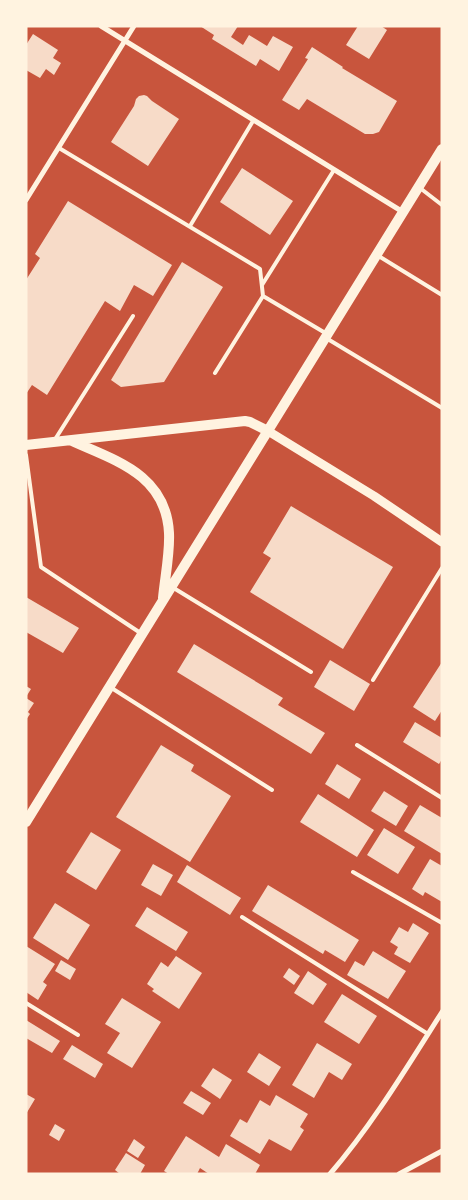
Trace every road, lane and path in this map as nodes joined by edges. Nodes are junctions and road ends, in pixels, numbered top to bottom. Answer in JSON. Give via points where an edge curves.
{"nodes":[{"id":1,"x":101,"y":26,"type":"edge"},
{"id":2,"x":134,"y":26,"type":"edge"},
{"id":3,"x":124,"y":41,"type":"junction"},
{"id":4,"x":253,"y":121,"type":"junction"},
{"id":5,"x":59,"y":148,"type":"junction"},
{"id":6,"x":442,"y":149,"type":"edge"},
{"id":7,"x":334,"y":170,"type":"junction"},
{"id":8,"x":418,"y":187,"type":"junction"},
{"id":9,"x":26,"y":200,"type":"edge"},
{"id":10,"x":442,"y":205,"type":"edge"},
{"id":11,"x":403,"y":212,"type":"junction"},
{"id":12,"x":190,"y":226,"type":"junction"},
{"id":13,"x":377,"y":255,"type":"junction"},
{"id":14,"x":262,"y":285,"type":"junction"},
{"id":15,"x":442,"y":295,"type":"edge"},
{"id":16,"x":264,"y":296,"type":"junction"},
{"id":17,"x":133,"y":316,"type":"dead end"},
{"id":18,"x":327,"y":336,"type":"junction"},
{"id":19,"x":215,"y":373,"type":"dead end"},
{"id":20,"x":442,"y":408,"type":"edge"},
{"id":21,"x":268,"y":432,"type":"junction"},
{"id":22,"x":72,"y":440,"type":"junction"},
{"id":23,"x":52,"y":443,"type":"junction"},
{"id":24,"x":26,"y":445,"type":"edge"},
{"id":25,"x":26,"y":454,"type":"edge"},
{"id":26,"x":442,"y":542,"type":"edge"},
{"id":27,"x":442,"y":568,"type":"edge"},
{"id":28,"x":172,"y":587,"type":"junction"},
{"id":29,"x":162,"y":601,"type":"junction"},
{"id":30,"x":142,"y":634,"type":"junction"},
{"id":31,"x":311,"y":672,"type":"dead end"},
{"id":32,"x":373,"y":680,"type":"dead end"},
{"id":33,"x":110,"y":687,"type":"junction"},
{"id":34,"x":357,"y":745,"type":"dead end"},
{"id":35,"x":272,"y":790,"type":"dead end"},
{"id":36,"x":442,"y":798,"type":"edge"},
{"id":37,"x":26,"y":822,"type":"edge"},
{"id":38,"x":353,"y":872,"type":"dead end"},
{"id":39,"x":242,"y":917,"type":"dead end"},
{"id":40,"x":442,"y":923,"type":"edge"},
{"id":41,"x":26,"y":1003,"type":"edge"},
{"id":42,"x":442,"y":1012,"type":"edge"},
{"id":43,"x":428,"y":1034,"type":"junction"},
{"id":44,"x":78,"y":1035,"type":"dead end"},
{"id":45,"x":442,"y":1151,"type":"edge"},
{"id":46,"x":330,"y":1174,"type":"edge"},
{"id":47,"x":399,"y":1174,"type":"edge"}],
"edges":[{"from":1,"to":3,"type":"street"},
{"from":2,"to":3,"type":"street"},
{"from":3,"to":4,"type":"street"},
{"from":3,"to":5,"type":"street"},
{"from":4,"to":7,"type":"street"},
{"from":4,"to":12,"type":"lane"},
{"from":5,"to":9,"type":"street"},
{"from":5,"to":12,"type":"lane"},
{"from":6,"to":8,"type":"main road"},
{"from":7,"to":11,"type":"street"},
{"from":7,"to":14,"type":"lane"},
{"from":8,"to":10,"type":"lane"},
{"from":8,"to":11,"type":"main road"},
{"from":11,"to":13,"type":"main road"},
{"from":12,"to":14,"type":"lane","via":[[260,269]]},
{"from":13,"to":15,"type":"lane"},
{"from":13,"to":18,"type":"main road"},
{"from":14,"to":16,"type":"lane"},
{"from":16,"to":18,"type":"lane"},
{"from":16,"to":19,"type":"lane"},
{"from":17,"to":23,"type":"lane"},
{"from":18,"to":20,"type":"lane"},
{"from":18,"to":21,"type":"main road"},
{"from":21,"to":22,"type":"main road","via":[[245,421]]},
{"from":21,"to":26,"type":"street","via":[[374,496]]},
{"from":21,"to":28,"type":"main road"},
{"from":22,"to":23,"type":"main road"},
{"from":22,"to":29,"type":"main road","via":[[136,471],[160,498],[169,532]]},
{"from":23,"to":24,"type":"main road"},
{"from":25,"to":30,"type":"lane","via":[[41,568]]},
{"from":27,"to":32,"type":"lane"},
{"from":28,"to":29,"type":"main road"},
{"from":28,"to":31,"type":"lane"},
{"from":29,"to":30,"type":"main road"},
{"from":30,"to":33,"type":"main road"},
{"from":33,"to":35,"type":"lane"},
{"from":33,"to":37,"type":"main road"},
{"from":34,"to":36,"type":"lane"},
{"from":38,"to":40,"type":"lane"},
{"from":39,"to":43,"type":"lane"},
{"from":41,"to":44,"type":"lane"},
{"from":42,"to":43,"type":"street"},
{"from":43,"to":46,"type":"street","via":[[378,1112]]},
{"from":45,"to":47,"type":"street"}]}
